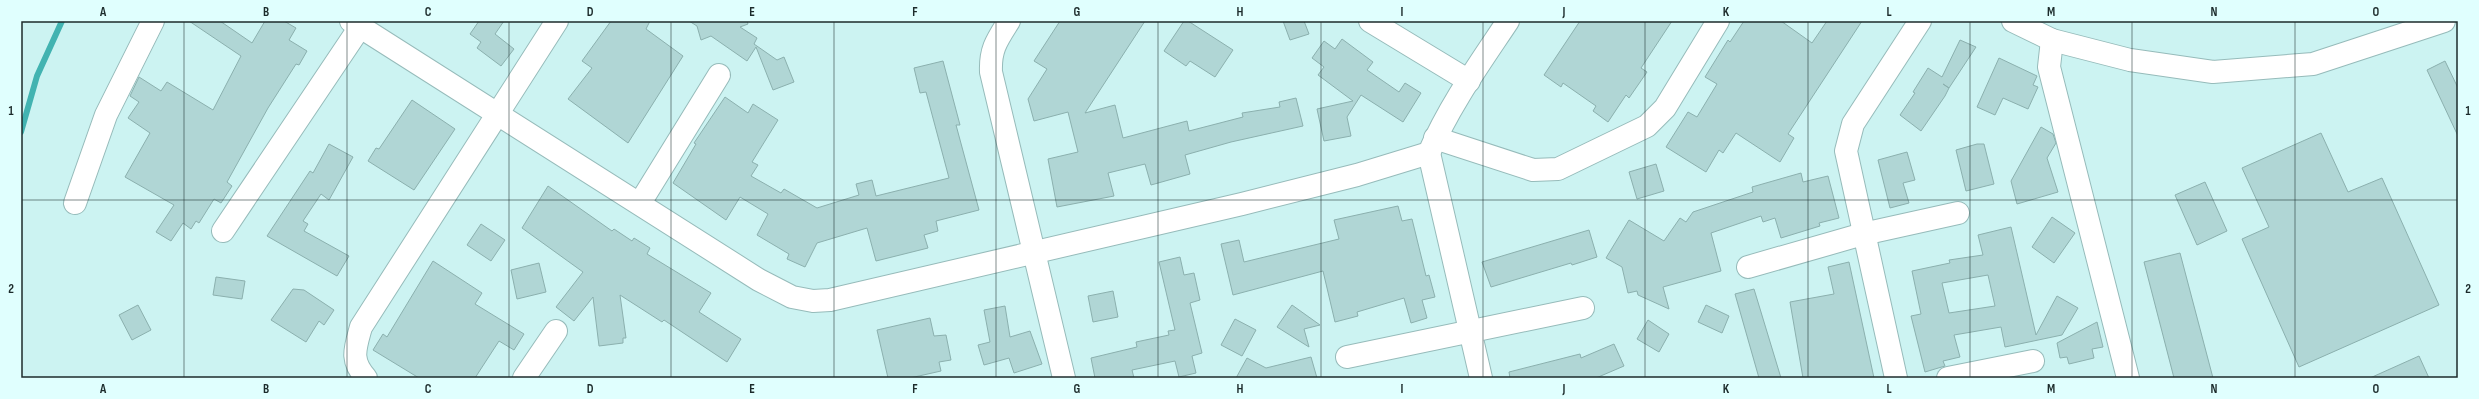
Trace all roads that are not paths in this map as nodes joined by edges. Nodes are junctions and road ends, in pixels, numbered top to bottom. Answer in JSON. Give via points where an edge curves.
{"nodes":[{"id":1,"x":153,"y":21,"type":"edge"},
{"id":2,"x":557,"y":21,"type":"edge"},
{"id":3,"x":1009,"y":21,"type":"edge"},
{"id":4,"x":1370,"y":21,"type":"edge"},
{"id":5,"x":1508,"y":21,"type":"edge"},
{"id":6,"x":1718,"y":21,"type":"edge"},
{"id":7,"x":1920,"y":21,"type":"edge"},
{"id":8,"x":2013,"y":21,"type":"edge"},
{"id":9,"x":2444,"y":21,"type":"edge"},
{"id":10,"x":356,"y":23,"type":"edge"},
{"id":11,"x":2052,"y":40,"type":"junction"},
{"id":12,"x":719,"y":75,"type":"dead end"},
{"id":13,"x":1469,"y":81,"type":"junction"},
{"id":14,"x":498,"y":112,"type":"junction"},
{"id":15,"x":1432,"y":146,"type":"junction"},
{"id":16,"x":75,"y":203,"type":"dead end"},
{"id":17,"x":640,"y":203,"type":"junction"},
{"id":18,"x":1958,"y":213,"type":"dead end"},
{"id":19,"x":223,"y":231,"type":"dead end"},
{"id":20,"x":1863,"y":234,"type":"junction"},
{"id":21,"x":1035,"y":251,"type":"junction"},
{"id":22,"x":1748,"y":267,"type":"dead end"},
{"id":23,"x":1583,"y":308,"type":"dead end"},
{"id":24,"x":556,"y":331,"type":"dead end"},
{"id":25,"x":1470,"y":331,"type":"junction"},
{"id":26,"x":1346,"y":357,"type":"dead end"},
{"id":27,"x":2033,"y":361,"type":"dead end"},
{"id":28,"x":366,"y":378,"type":"edge"},
{"id":29,"x":524,"y":378,"type":"edge"},
{"id":30,"x":1064,"y":378,"type":"edge"},
{"id":31,"x":1481,"y":378,"type":"edge"},
{"id":32,"x":1896,"y":378,"type":"edge"},
{"id":33,"x":1948,"y":378,"type":"edge"},
{"id":34,"x":2128,"y":378,"type":"edge"}],
"edges":[{"from":1,"to":16,"type":"street","via":[[106,115]]},
{"from":2,"to":14,"type":"street"},
{"from":3,"to":21,"type":"street","via":[[995,44],[991,56],[991,72]]},
{"from":4,"to":13,"type":"street"},
{"from":5,"to":13,"type":"street"},
{"from":6,"to":15,"type":"street","via":[[1665,108],[1647,126],[1558,169],[1533,170]]},
{"from":7,"to":20,"type":"street","via":[[1853,124],[1846,151]]},
{"from":8,"to":11,"type":"street"},
{"from":9,"to":11,"type":"street","via":[[2313,64],[2214,72],[2130,60]]},
{"from":10,"to":14,"type":"street"},
{"from":10,"to":19,"type":"street"},
{"from":11,"to":34,"type":"street","via":[[2048,67]]},
{"from":12,"to":17,"type":"street"},
{"from":13,"to":15,"type":"street"},
{"from":14,"to":17,"type":"street"},
{"from":14,"to":28,"type":"street","via":[[361,327],[354,351],[358,368]]},
{"from":15,"to":21,"type":"street","via":[[1334,181]]},
{"from":15,"to":25,"type":"street"},
{"from":17,"to":21,"type":"street","via":[[759,280],[792,297],[813,301],[868,293]]},
{"from":18,"to":20,"type":"street"},
{"from":20,"to":22,"type":"street"},
{"from":20,"to":32,"type":"street"},
{"from":21,"to":30,"type":"street"},
{"from":23,"to":25,"type":"street"},
{"from":24,"to":29,"type":"street"},
{"from":25,"to":26,"type":"street"},
{"from":25,"to":31,"type":"street"},
{"from":27,"to":33,"type":"street"}]}
